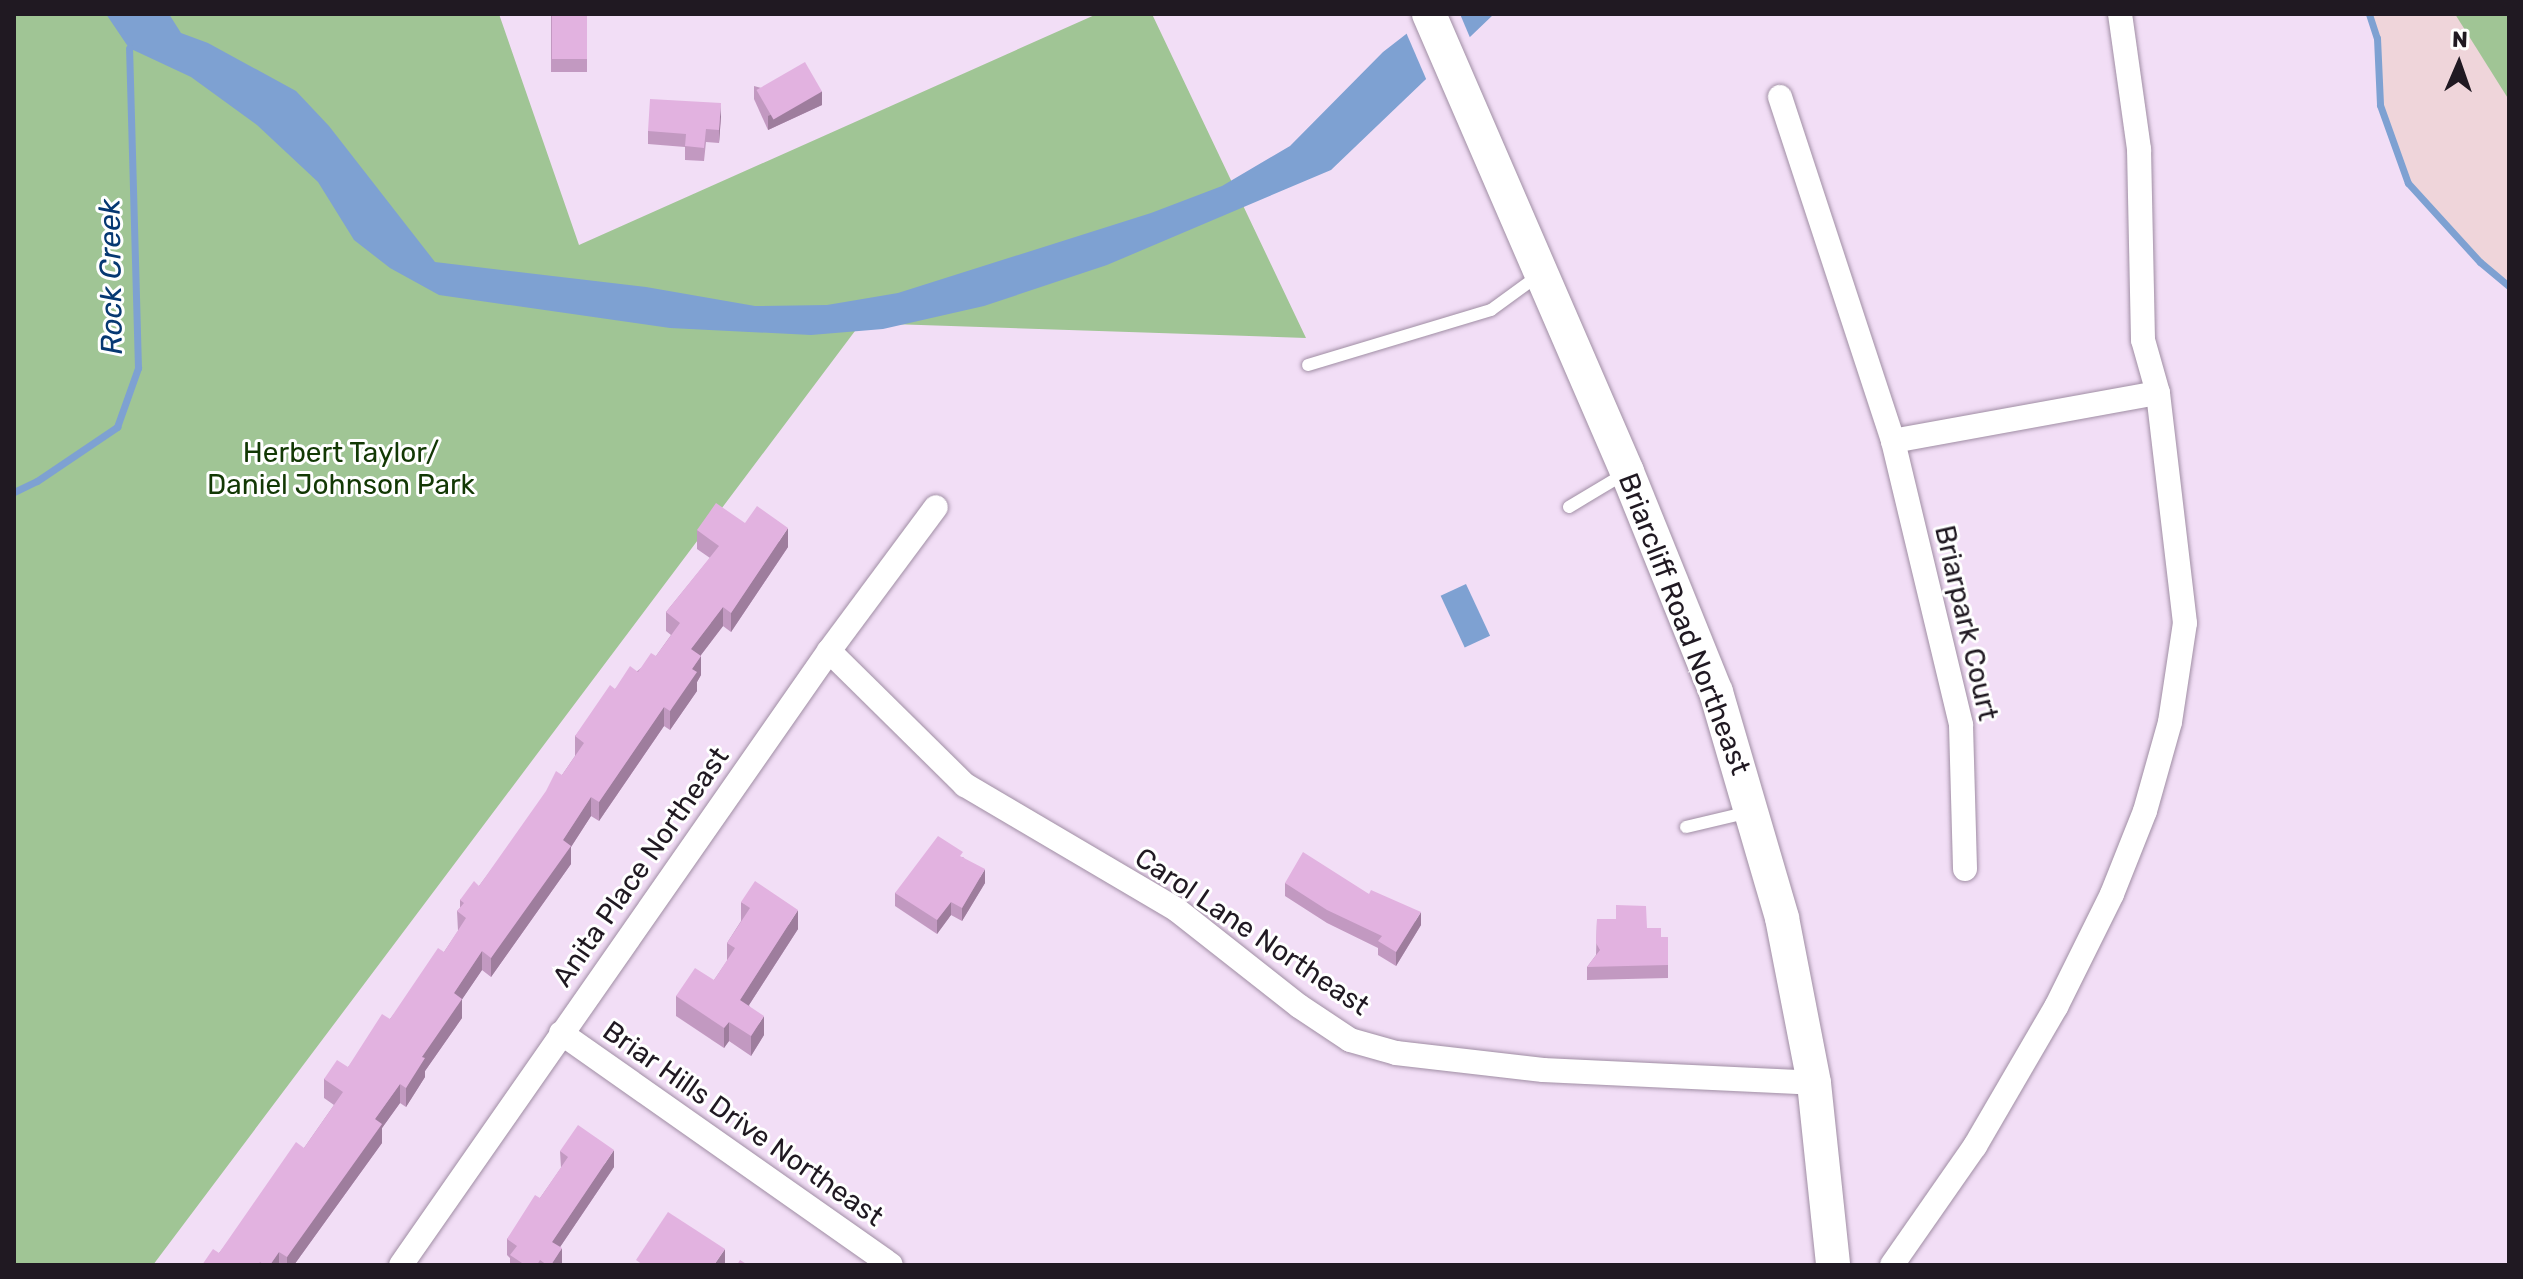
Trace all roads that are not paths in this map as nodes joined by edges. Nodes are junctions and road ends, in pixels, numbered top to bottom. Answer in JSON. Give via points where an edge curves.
{"nodes":[{"id":1,"x":1429,"y":14,"type":"edge"},
{"id":2,"x":2120,"y":14,"type":"edge"},
{"id":3,"x":1780,"y":97,"type":"dead end"},
{"id":4,"x":1539,"y":275,"type":"junction"},
{"id":5,"x":1308,"y":365,"type":"dead end"},
{"id":6,"x":2158,"y":393,"type":"junction"},
{"id":7,"x":1893,"y":441,"type":"junction"},
{"id":8,"x":1627,"y":472,"type":"junction"},
{"id":9,"x":936,"y":507,"type":"dead end"},
{"id":10,"x":1569,"y":507,"type":"dead end"},
{"id":11,"x":829,"y":651,"type":"junction"},
{"id":12,"x":1753,"y":811,"type":"junction"},
{"id":13,"x":1686,"y":827,"type":"dead end"},
{"id":14,"x":1965,"y":869,"type":"dead end"},
{"id":15,"x":561,"y":1033,"type":"junction"},
{"id":16,"x":1814,"y":1083,"type":"junction"},
{"id":17,"x":401,"y":1265,"type":"edge"},
{"id":18,"x":891,"y":1265,"type":"edge"},
{"id":19,"x":1833,"y":1265,"type":"edge"},
{"id":20,"x":1892,"y":1265,"type":"edge"}],
"edges":[{"from":1,"to":4,"type":"main road","name":"Briarcliff Road Northeast"},
{"from":2,"to":6,"type":"street","via":[[2139,149],[2143,340]]},
{"from":3,"to":7,"type":"street","name":"Briarpark Court"},
{"from":4,"to":5,"type":"lane","via":[[1491,310]]},
{"from":4,"to":8,"type":"main road","name":"Briarcliff Road Northeast"},
{"from":6,"to":7,"type":"street"},
{"from":6,"to":20,"type":"street","via":[[2185,623],[2170,722],[2145,811],[2112,894],[2056,1007],[1975,1146]]},
{"from":7,"to":14,"type":"street","name":"Briarpark Court","via":[[1961,725]]},
{"from":8,"to":10,"type":"lane"},
{"from":8,"to":12,"type":"main road","name":"Briarcliff Road Northeast","via":[[1716,692]]},
{"from":9,"to":11,"type":"street","name":"Anita Place Northeast"},
{"from":11,"to":15,"type":"street","name":"Anita Place Northeast"},
{"from":11,"to":16,"type":"street","name":"Carol Lane Northeast","via":[[965,785],[1177,910],[1350,1040],[1396,1053],[1543,1070]]},
{"from":12,"to":13,"type":"lane"},
{"from":12,"to":16,"type":"main road","name":"Briarcliff Road Northeast","via":[[1782,918]]},
{"from":15,"to":17,"type":"street","name":"Anita Place Northeast"},
{"from":15,"to":18,"type":"street","name":"Briar Hills Drive Northeast"},
{"from":16,"to":19,"type":"main road","name":"Briarcliff Road Northeast"}]}
